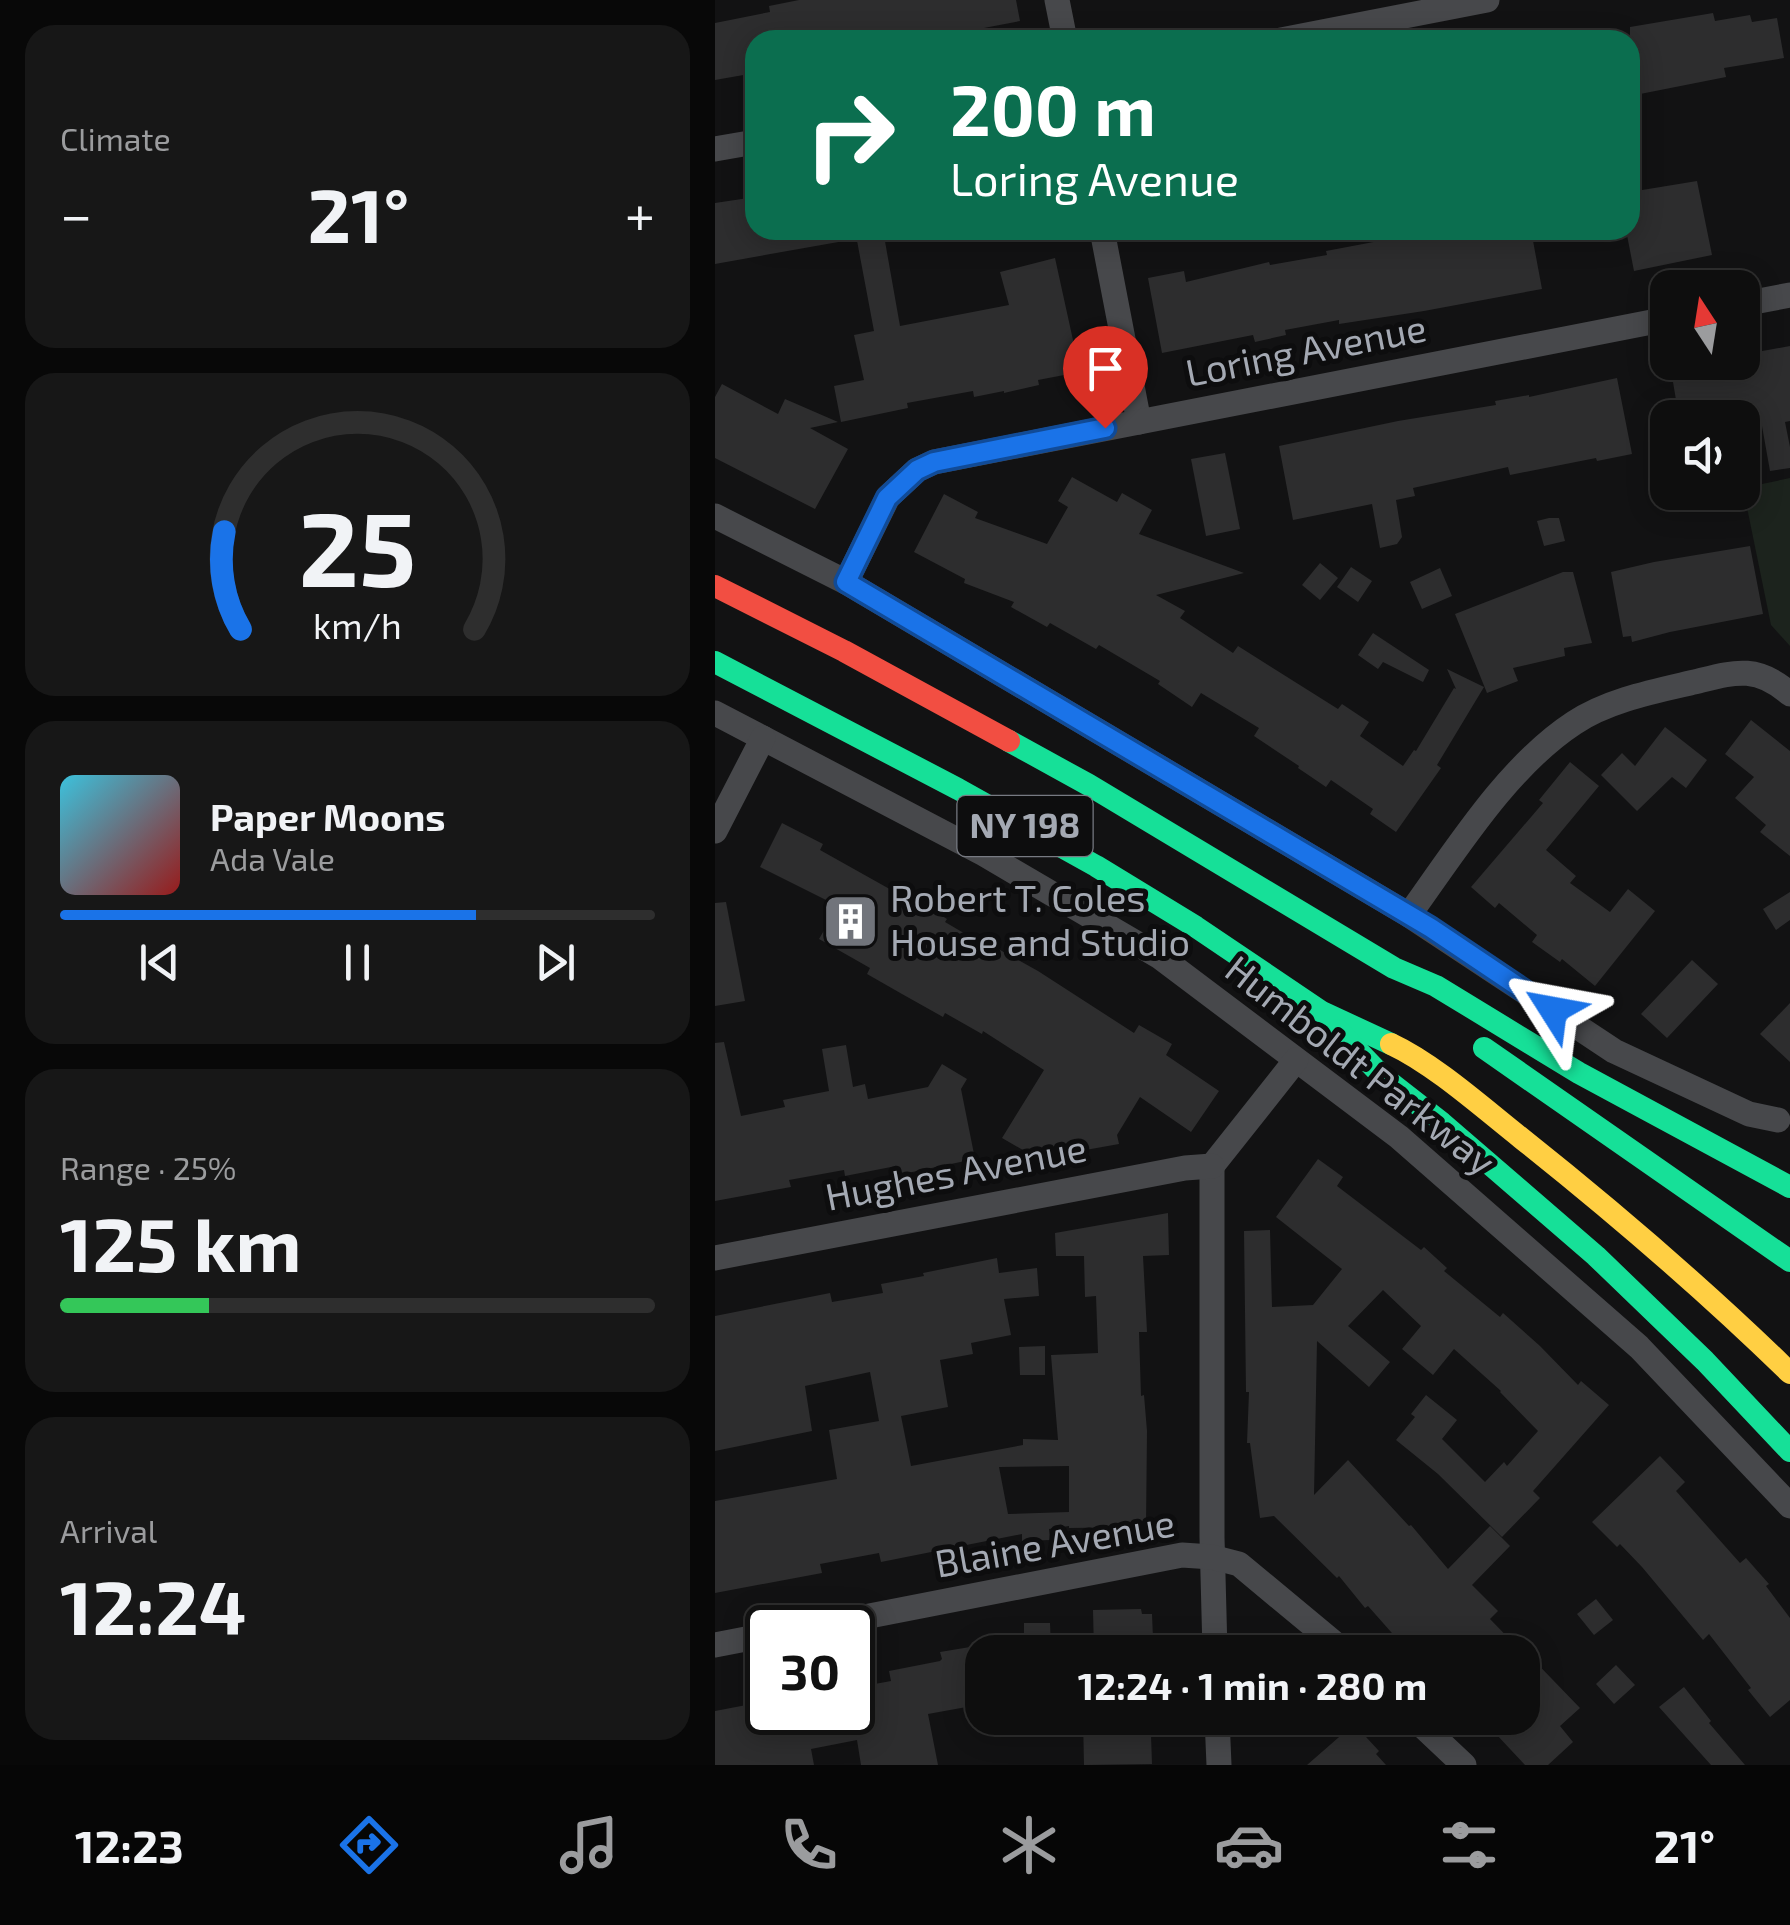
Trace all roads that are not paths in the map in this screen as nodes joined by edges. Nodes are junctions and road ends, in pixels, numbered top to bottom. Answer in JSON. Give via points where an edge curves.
{"nodes":[{"id":1,"x":1057,"y":0,"type":"edge"},
{"id":2,"x":1487,"y":0,"type":"edge"},
{"id":3,"x":1063,"y":30,"type":"edge"},
{"id":4,"x":1332,"y":30,"type":"edge"},
{"id":5,"x":745,"y":144,"type":"edge"},
{"id":6,"x":715,"y":149,"type":"edge"},
{"id":7,"x":1104,"y":240,"type":"edge"},
{"id":8,"x":1790,"y":295,"type":"edge"},
{"id":9,"x":1760,"y":301,"type":"edge"},
{"id":10,"x":1650,"y":322,"type":"edge"},
{"id":11,"x":1139,"y":422,"type":"junction"},
{"id":12,"x":715,"y":516,"type":"edge"},
{"id":13,"x":715,"y":561,"type":"edge"},
{"id":14,"x":846,"y":582,"type":"junction"},
{"id":15,"x":715,"y":586,"type":"edge"},
{"id":16,"x":845,"y":651,"type":"junction"},
{"id":17,"x":715,"y":662,"type":"edge"},
{"id":18,"x":1790,"y":694,"type":"edge"},
{"id":19,"x":715,"y":713,"type":"edge"},
{"id":20,"x":763,"y":738,"type":"junction"},
{"id":21,"x":715,"y":831,"type":"edge"},
{"id":22,"x":1409,"y":915,"type":"junction"},
{"id":23,"x":1394,"y":968,"type":"junction"},
{"id":24,"x":1423,"y":1006,"type":"dead end"},
{"id":25,"x":1322,"y":1012,"type":"junction"},
{"id":26,"x":1471,"y":1039,"type":"dead end"},
{"id":27,"x":1295,"y":1060,"type":"junction"},
{"id":28,"x":1778,"y":1120,"type":"dead end"},
{"id":29,"x":1211,"y":1166,"type":"junction"},
{"id":30,"x":1790,"y":1187,"type":"edge"},
{"id":31,"x":715,"y":1258,"type":"edge"},
{"id":32,"x":1790,"y":1262,"type":"edge"},
{"id":33,"x":1790,"y":1373,"type":"edge"},
{"id":34,"x":1790,"y":1450,"type":"edge"},
{"id":35,"x":1790,"y":1506,"type":"edge"},
{"id":36,"x":1212,"y":1557,"type":"junction"},
{"id":37,"x":875,"y":1615,"type":"edge"},
{"id":38,"x":1214,"y":1635,"type":"edge"},
{"id":39,"x":1325,"y":1635,"type":"edge"},
{"id":40,"x":745,"y":1639,"type":"edge"},
{"id":41,"x":715,"y":1645,"type":"edge"},
{"id":42,"x":1218,"y":1735,"type":"edge"},
{"id":43,"x":1432,"y":1735,"type":"edge"},
{"id":44,"x":1219,"y":1765,"type":"edge"},
{"id":45,"x":1463,"y":1765,"type":"edge"}],
"edges":[{"from":1,"to":3,"type":"street"},
{"from":2,"to":4,"type":"street"},
{"from":5,"to":6,"type":"street"},
{"from":7,"to":11,"type":"street"},
{"from":8,"to":9,"type":"street"},
{"from":10,"to":11,"type":"street","name":"Loring Avenue"},
{"from":11,"to":14,"type":"street","name":"Loring Avenue","via":[[917,470],[887,498]]},
{"from":12,"to":14,"type":"street"},
{"from":13,"to":16,"type":"highway"},
{"from":14,"to":22,"type":"street"},
{"from":15,"to":16,"type":"highway","number":"NY 198"},
{"from":16,"to":23,"type":"highway","number":"NY 198","via":[[1089,785]]},
{"from":17,"to":25,"type":"highway","number":"NY 198","via":[[1096,866]]},
{"from":18,"to":22,"type":"street","via":[[1756,672],[1726,674],[1576,721],[1511,778]]},
{"from":19,"to":20,"type":"street","name":"Humboldt Parkway"},
{"from":20,"to":21,"type":"street"},
{"from":20,"to":27,"type":"street","name":"Humboldt Parkway","via":[[984,854],[1160,957]]},
{"from":22,"to":28,"type":"street","via":[[1614,1051],[1749,1114]]},
{"from":23,"to":24,"type":"highway"},
{"from":23,"to":30,"type":"highway"},
{"from":25,"to":33,"type":"highway","via":[[1408,1052],[1485,1109],[1663,1253]]},
{"from":25,"to":34,"type":"highway","via":[[1383,1076],[1596,1256]]},
{"from":26,"to":32,"type":"highway"},
{"from":27,"to":29,"type":"street"},
{"from":27,"to":35,"type":"street","name":"Humboldt Parkway","via":[[1399,1137],[1639,1347]]},
{"from":29,"to":31,"type":"street","name":"Hughes Avenue"},
{"from":29,"to":36,"type":"street"},
{"from":36,"to":37,"type":"street","name":"Blaine Avenue","via":[[1182,1555]]},
{"from":36,"to":38,"type":"street"},
{"from":36,"to":39,"type":"street","name":"Blaine Avenue","via":[[1239,1564]]},
{"from":40,"to":41,"type":"street"},
{"from":42,"to":44,"type":"street"},
{"from":43,"to":45,"type":"street"}]}
